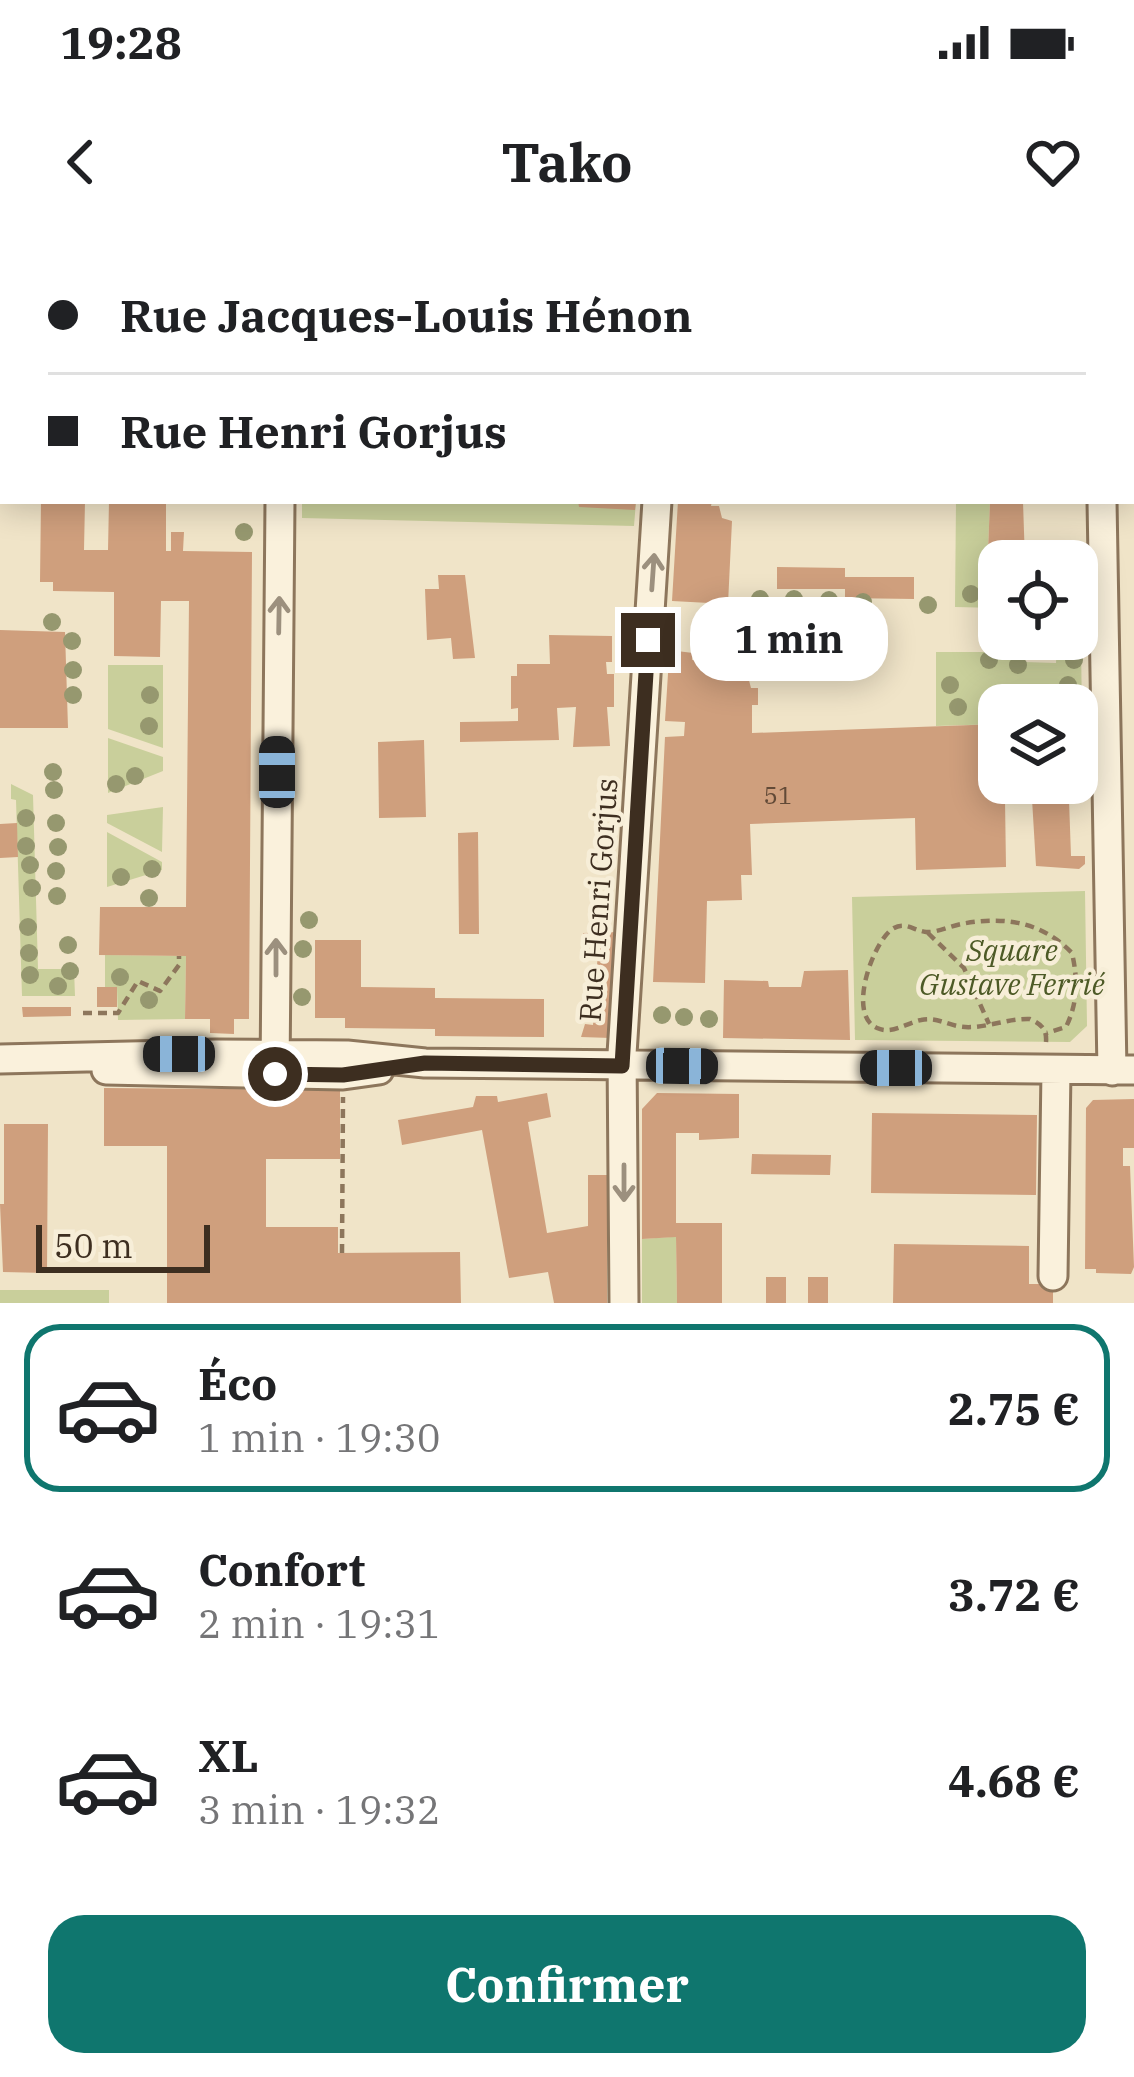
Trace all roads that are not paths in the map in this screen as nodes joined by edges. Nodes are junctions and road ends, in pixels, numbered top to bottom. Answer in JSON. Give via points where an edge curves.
{"nodes":[{"id":1,"x":280,"y":504,"type":"edge"},
{"id":2,"x":657,"y":504,"type":"edge"},
{"id":3,"x":1102,"y":504,"type":"edge"},
{"id":4,"x":0,"y":1059,"type":"edge"},
{"id":5,"x":275,"y":1064,"type":"junction"},
{"id":6,"x":622,"y":1066,"type":"junction"},
{"id":7,"x":1056,"y":1070,"type":"junction"},
{"id":8,"x":1123,"y":1070,"type":"edge"},
{"id":9,"x":1053,"y":1276,"type":"dead end"},
{"id":10,"x":624,"y":1303,"type":"edge"}],
"edges":[{"from":5,"to":1,"type":"street","one_way":true},
{"from":6,"to":2,"type":"street","name":"Rue Henri Gorjus","one_way":true},
{"from":3,"to":8,"type":"street"},
{"from":4,"to":5,"type":"street","via":[[142,1073]]},
{"from":5,"to":6,"type":"street","via":[[343,1075],[425,1063]]},
{"from":6,"to":7,"type":"street"},
{"from":6,"to":10,"type":"street","name":"Rue Henri Gorjus","one_way":true},
{"from":7,"to":8,"type":"street"},
{"from":7,"to":9,"type":"street"}]}
